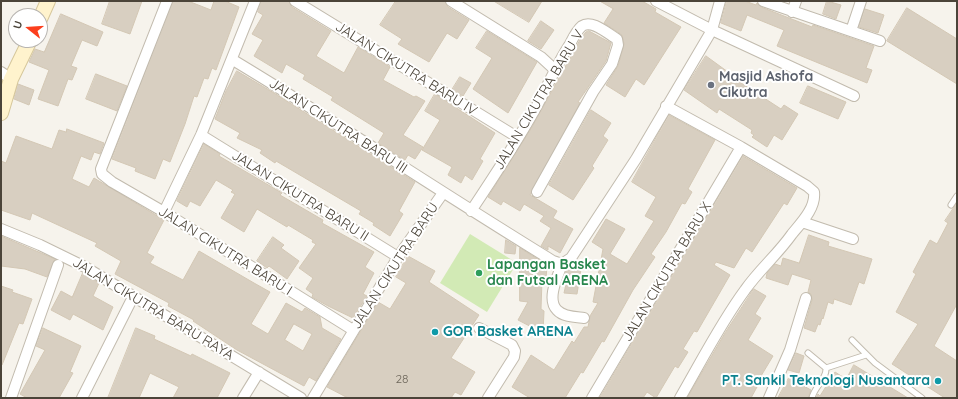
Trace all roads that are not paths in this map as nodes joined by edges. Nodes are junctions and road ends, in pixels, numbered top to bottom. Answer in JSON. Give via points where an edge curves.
{"nodes":[{"id":1,"x":168,"y":1,"type":"edge"},
{"id":2,"x":256,"y":1,"type":"edge"},
{"id":3,"x":295,"y":1,"type":"edge"},
{"id":4,"x":451,"y":1,"type":"edge"},
{"id":5,"x":656,"y":1,"type":"edge"},
{"id":6,"x":720,"y":1,"type":"edge"},
{"id":7,"x":763,"y":1,"type":"edge"},
{"id":8,"x":796,"y":1,"type":"edge"},
{"id":9,"x":861,"y":1,"type":"edge"},
{"id":10,"x":792,"y":12,"type":"junction"},
{"id":11,"x":712,"y":30,"type":"junction"},
{"id":12,"x":852,"y":31,"type":"junction"},
{"id":13,"x":880,"y":41,"type":"dead end"},
{"id":14,"x":25,"y":48,"type":"edge"},
{"id":15,"x":233,"y":60,"type":"junction"},
{"id":16,"x":554,"y":69,"type":"junction"},
{"id":17,"x":6,"y":76,"type":"edge"},
{"id":18,"x":854,"y":96,"type":"dead end"},
{"id":19,"x":666,"y":106,"type":"junction"},
{"id":20,"x":1,"y":113,"type":"edge"},
{"id":21,"x":201,"y":135,"type":"junction"},
{"id":22,"x":517,"y":138,"type":"junction"},
{"id":23,"x":741,"y":147,"type":"junction"},
{"id":24,"x":537,"y":192,"type":"dead end"},
{"id":25,"x":443,"y":193,"type":"junction"},
{"id":26,"x":957,"y":196,"type":"edge"},
{"id":27,"x":951,"y":205,"type":"dead end"},
{"id":28,"x":471,"y":211,"type":"junction"},
{"id":29,"x":164,"y":212,"type":"junction"},
{"id":30,"x":802,"y":222,"type":"junction"},
{"id":31,"x":1,"y":229,"type":"edge"},
{"id":32,"x":853,"y":239,"type":"dead end"},
{"id":33,"x":398,"y":257,"type":"junction"},
{"id":34,"x":562,"y":264,"type":"junction"},
{"id":35,"x":58,"y":265,"type":"dead end"},
{"id":36,"x":133,"y":297,"type":"junction"},
{"id":37,"x":806,"y":298,"type":"dead end"},
{"id":38,"x":584,"y":318,"type":"dead end"},
{"id":39,"x":479,"y":328,"type":"dead end"},
{"id":40,"x":353,"y":330,"type":"junction"},
{"id":41,"x":852,"y":340,"type":"dead end"},
{"id":42,"x":808,"y":353,"type":"dead end"},
{"id":43,"x":866,"y":355,"type":"junction"},
{"id":44,"x":826,"y":368,"type":"junction"},
{"id":45,"x":259,"y":372,"type":"junction"},
{"id":46,"x":11,"y":398,"type":"edge"},
{"id":47,"x":82,"y":398,"type":"edge"},
{"id":48,"x":243,"y":398,"type":"edge"},
{"id":49,"x":301,"y":398,"type":"edge"},
{"id":50,"x":314,"y":398,"type":"edge"},
{"id":51,"x":488,"y":398,"type":"edge"},
{"id":52,"x":592,"y":398,"type":"edge"},
{"id":53,"x":680,"y":398,"type":"edge"},
{"id":54,"x":769,"y":398,"type":"edge"},
{"id":55,"x":812,"y":398,"type":"edge"},
{"id":56,"x":922,"y":398,"type":"edge"}],
"edges":[{"from":1,"to":29,"type":"street","name":"JALAN CIKUTRA BARU I","via":[[101,169],[106,178]]},
{"from":2,"to":15,"type":"street"},
{"from":3,"to":22,"type":"street","name":"JALAN CIKUTRA BARU IV"},
{"from":4,"to":16,"type":"street","via":[[541,57]]},
{"from":5,"to":11,"type":"street"},
{"from":6,"to":11,"type":"street"},
{"from":7,"to":10,"type":"street"},
{"from":8,"to":10,"type":"street"},
{"from":9,"to":12,"type":"street"},
{"from":10,"to":12,"type":"street"},
{"from":11,"to":18,"type":"street"},
{"from":11,"to":19,"type":"street"},
{"from":12,"to":13,"type":"street"},
{"from":14,"to":17,"type":"main road"},
{"from":15,"to":21,"type":"street"},
{"from":15,"to":25,"type":"street","name":"JALAN CIKUTRA BARU III","via":[[328,117]]},
{"from":16,"to":22,"type":"street","name":"JALAN CIKUTRA BARU V","via":[[547,88]]},
{"from":16,"to":24,"type":"street","name":"JALAN CIKUTRA BARU V","via":[[581,26],[595,26],[617,39],[618,45],[612,64],[593,92]]},
{"from":17,"to":20,"type":"main road"},
{"from":19,"to":23,"type":"street"},
{"from":19,"to":34,"type":"street","via":[[576,252]]},
{"from":21,"to":29,"type":"street"},
{"from":21,"to":33,"type":"street","name":"JALAN CIKUTRA BARU II"},
{"from":22,"to":28,"type":"street","name":"JALAN CIKUTRA BARU V"},
{"from":23,"to":30,"type":"street","via":[[814,192],[814,202]]},
{"from":23,"to":52,"type":"street","name":"JALAN CIKUTRA BARU X"},
{"from":25,"to":28,"type":"street","name":"JALAN CIKUTRA BARU"},
{"from":25,"to":33,"type":"street","name":"JALAN CIKUTRA BARU"},
{"from":26,"to":27,"type":"lane"},
{"from":28,"to":34,"type":"street","name":"JALAN CIKUTRA BARU"},
{"from":29,"to":40,"type":"street","name":"JALAN CIKUTRA BARU I"},
{"from":30,"to":32,"type":"street"},
{"from":30,"to":53,"type":"street","via":[[743,292]]},
{"from":31,"to":36,"type":"street","name":"JALAN CIKUTRA BARU RAYA","via":[[64,256]]},
{"from":33,"to":40,"type":"street","name":"JALAN CIKUTRA BARU"},
{"from":34,"to":38,"type":"street","via":[[553,289],[553,303],[556,310],[566,315]]},
{"from":35,"to":46,"type":"street"},
{"from":36,"to":45,"type":"street","name":"JALAN CIKUTRA BARU RAYA"},
{"from":36,"to":47,"type":"street"},
{"from":37,"to":54,"type":"street","via":[[790,350]]},
{"from":39,"to":51,"type":"street","via":[[512,345],[515,351],[514,357]]},
{"from":40,"to":50,"type":"street","name":"JALAN CIKUTRA BARU"},
{"from":41,"to":43,"type":"lane"},
{"from":42,"to":44,"type":"lane"},
{"from":43,"to":44,"type":"lane"},
{"from":43,"to":56,"type":"lane"},
{"from":44,"to":55,"type":"lane","via":[[826,375]]},
{"from":45,"to":48,"type":"street"},
{"from":45,"to":49,"type":"street","name":"JALAN CIKUTRA BARU RAYA"}]}
